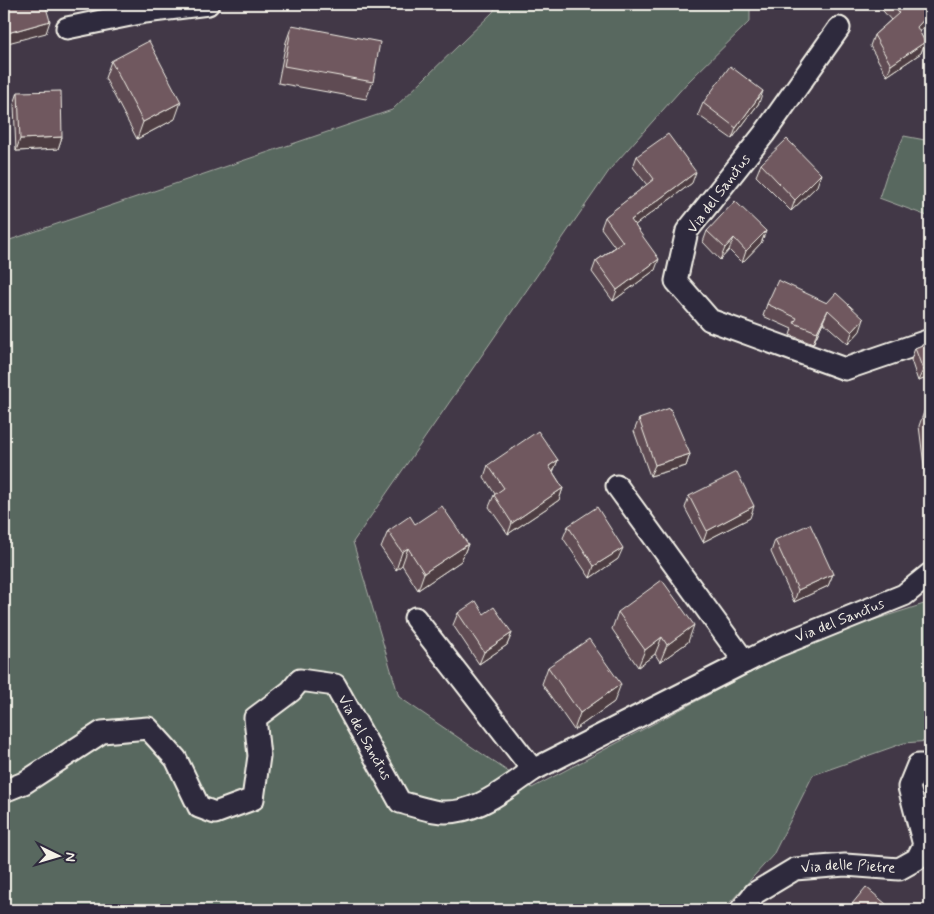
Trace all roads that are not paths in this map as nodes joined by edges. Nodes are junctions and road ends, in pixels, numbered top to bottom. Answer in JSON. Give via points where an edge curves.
{"nodes":[{"id":1,"x":208,"y":4,"type":"edge"},
{"id":2,"x":67,"y":28,"type":"dead end"},
{"id":3,"x":839,"y":28,"type":"dead end"},
{"id":4,"x":930,"y":340,"type":"edge"},
{"id":5,"x":618,"y":486,"type":"dead end"},
{"id":6,"x":930,"y":574,"type":"edge"},
{"id":7,"x":415,"y":618,"type":"dead end"},
{"id":8,"x":745,"y":662,"type":"junction"},
{"id":9,"x":930,"y":765,"type":"edge"},
{"id":10,"x":534,"y":770,"type":"junction"},
{"id":11,"x":4,"y":791,"type":"edge"},
{"id":12,"x":741,"y":910,"type":"edge"}],
"edges":[{"from":1,"to":2,"type":"street","via":[[145,12]]},
{"from":3,"to":4,"type":"street","name":"Via del Sanctus","via":[[764,134],[687,231],[676,281],[710,320],[845,369]]},
{"from":5,"to":8,"type":"street"},
{"from":6,"to":8,"type":"street","name":"Via del Sanctus","via":[[904,595],[775,646]]},
{"from":7,"to":10,"type":"street"},
{"from":8,"to":10,"type":"street","name":"Via del Sanctus"},
{"from":9,"to":12,"type":"street","name":"Via delle Pietre","via":[[918,765],[909,787],[924,845],[916,859],[899,869],[845,865],[795,869],[755,893]]},
{"from":10,"to":11,"type":"street","name":"Via del Sanctus","via":[[486,802],[460,811],[436,812],[400,802],[334,685],[300,680],[291,691],[255,718],[259,756],[253,799],[215,812],[199,807],[176,759],[148,728],[102,732],[24,783]]}]}
